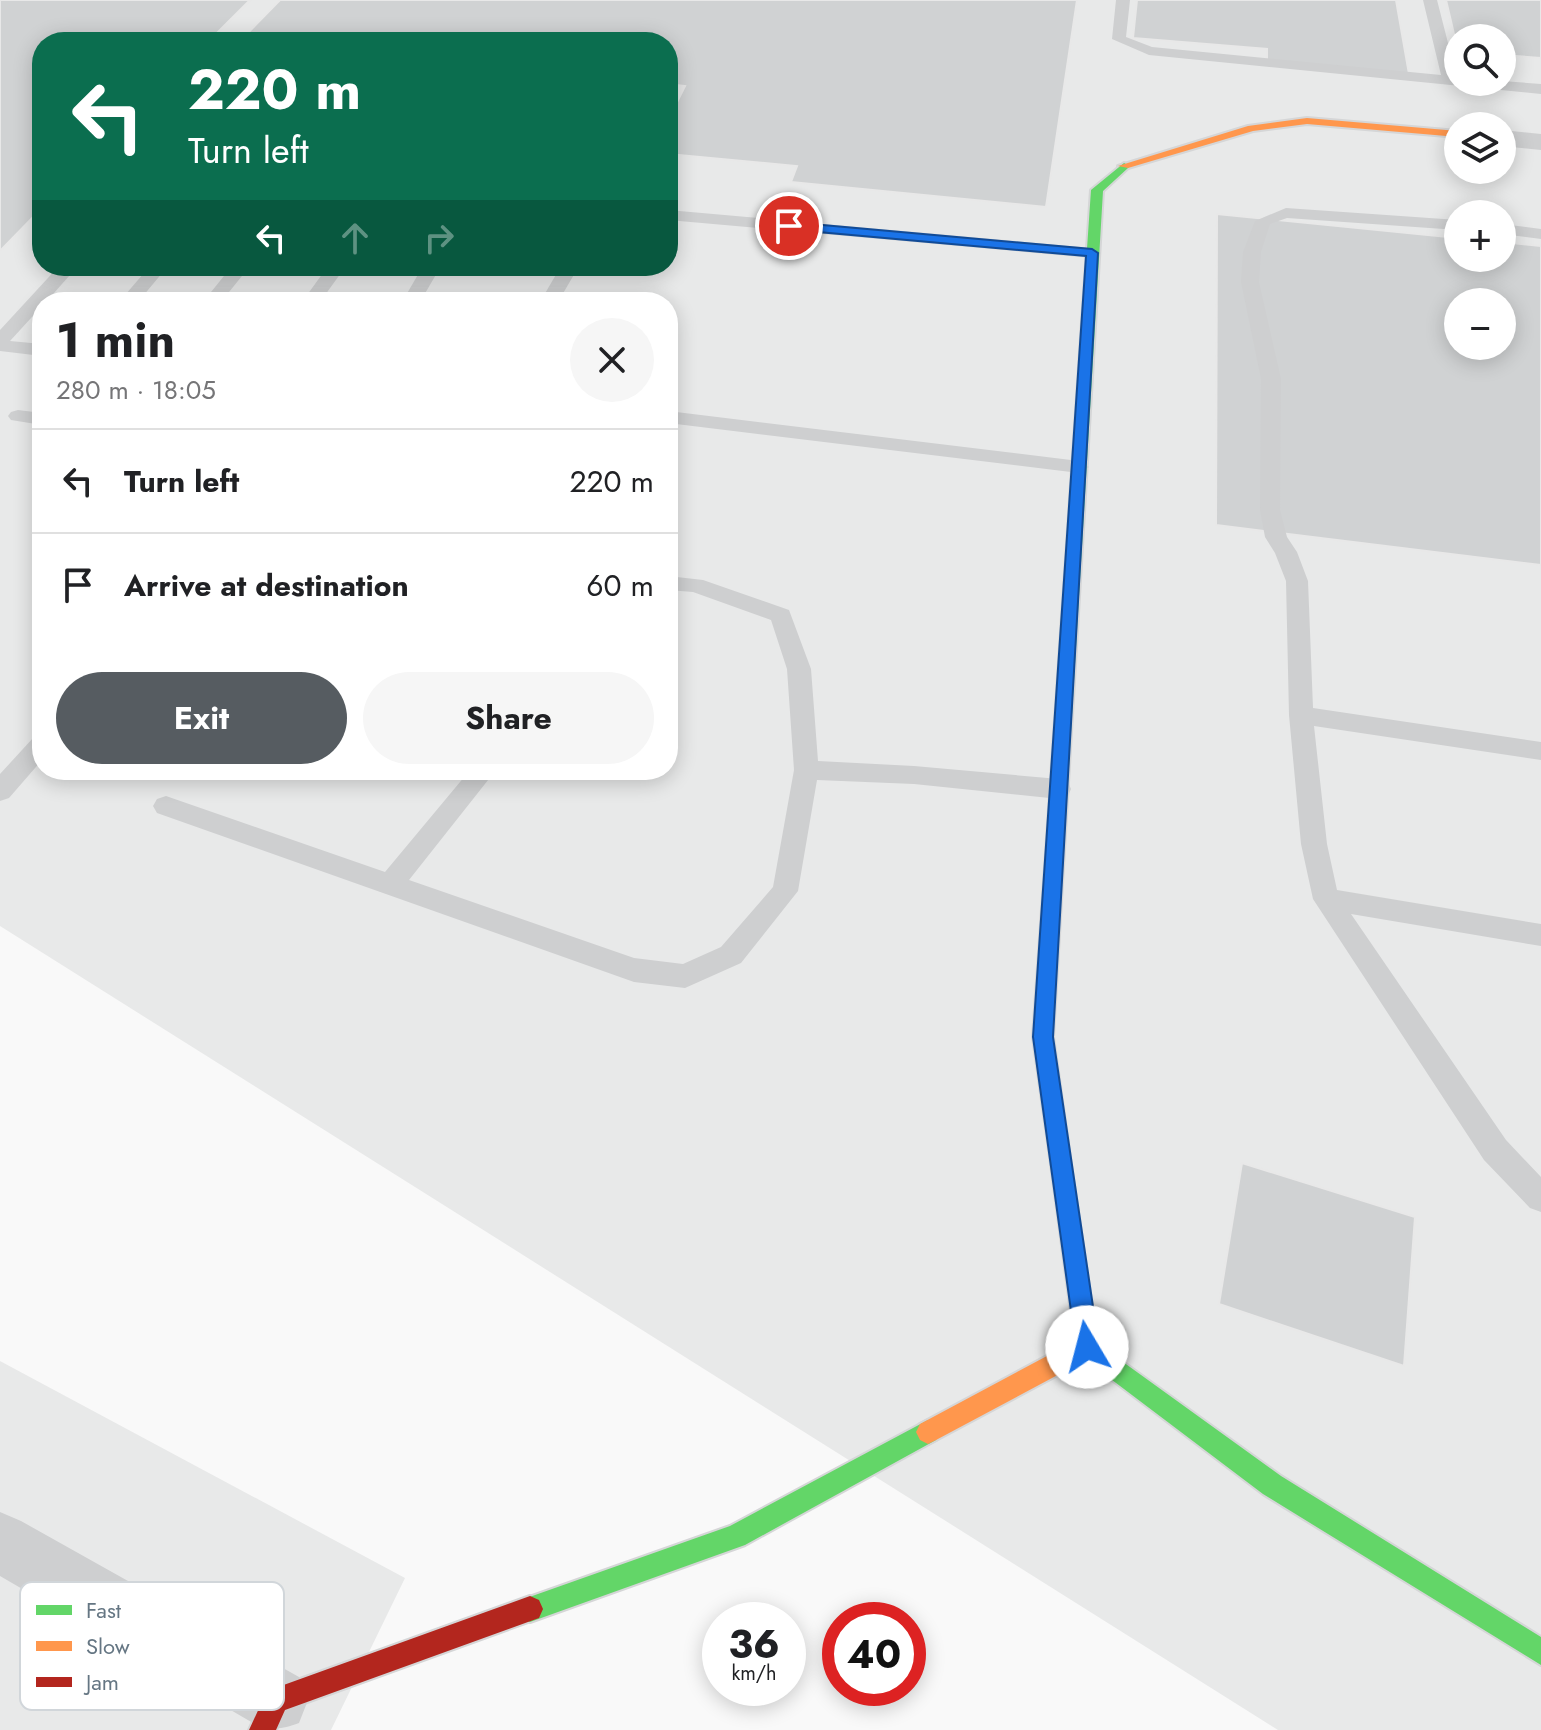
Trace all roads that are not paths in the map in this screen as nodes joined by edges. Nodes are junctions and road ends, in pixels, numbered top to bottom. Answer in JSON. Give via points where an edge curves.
{"nodes":[{"id":1,"x":1123,"y":0,"type":"edge"},
{"id":2,"x":1430,"y":0,"type":"edge"},
{"id":3,"x":1444,"y":57,"type":"edge"},
{"id":4,"x":1444,"y":81,"type":"edge"},
{"id":5,"x":1516,"y":87,"type":"edge"},
{"id":6,"x":1541,"y":89,"type":"edge"},
{"id":7,"x":1444,"y":133,"type":"edge"},
{"id":8,"x":1516,"y":139,"type":"edge"},
{"id":9,"x":1541,"y":142,"type":"edge"},
{"id":10,"x":678,"y":216,"type":"edge"},
{"id":11,"x":1444,"y":224,"type":"edge"},
{"id":12,"x":1516,"y":231,"type":"edge"},
{"id":13,"x":1541,"y":234,"type":"edge"},
{"id":14,"x":1092,"y":253,"type":"junction"},
{"id":15,"x":60,"y":276,"type":"edge"},
{"id":16,"x":150,"y":276,"type":"edge"},
{"id":17,"x":233,"y":276,"type":"edge"},
{"id":18,"x":46,"y":292,"type":"edge"},
{"id":19,"x":137,"y":292,"type":"edge"},
{"id":20,"x":220,"y":292,"type":"edge"},
{"id":21,"x":32,"y":307,"type":"edge"},
{"id":22,"x":0,"y":343,"type":"edge"},
{"id":23,"x":32,"y":348,"type":"edge"},
{"id":24,"x":18,"y":416,"type":"dead end"},
{"id":25,"x":32,"y":418,"type":"edge"},
{"id":26,"x":678,"y":418,"type":"edge"},
{"id":27,"x":1079,"y":467,"type":"junction"},
{"id":28,"x":678,"y":584,"type":"edge"},
{"id":29,"x":1301,"y":715,"type":"junction"},
{"id":30,"x":1541,"y":751,"type":"edge"},
{"id":31,"x":32,"y":755,"type":"edge"},
{"id":32,"x":806,"y":770,"type":"junction"},
{"id":33,"x":476,"y":780,"type":"edge"},
{"id":34,"x":1059,"y":789,"type":"junction"},
{"id":35,"x":0,"y":791,"type":"edge"},
{"id":36,"x":166,"y":806,"type":"dead end"},
{"id":37,"x":390,"y":885,"type":"junction"},
{"id":38,"x":1326,"y":899,"type":"junction"},
{"id":39,"x":1541,"y":935,"type":"edge"},
{"id":40,"x":1541,"y":1198,"type":"edge"},
{"id":41,"x":1087,"y":1347,"type":"junction"},
{"id":42,"x":0,"y":1542,"type":"edge"},
{"id":43,"x":62,"y":1582,"type":"edge"},
{"id":44,"x":1541,"y":1652,"type":"edge"},
{"id":45,"x":284,"y":1709,"type":"edge"}],
"edges":[{"from":1,"to":4,"type":"lane","via":[[1119,39],[1149,51]]},
{"from":2,"to":3,"type":"lane"},
{"from":5,"to":6,"type":"lane"},
{"from":7,"to":14,"type":"street","via":[[1307,121],[1252,128],[1120,167],[1097,190]]},
{"from":8,"to":9,"type":"street"},
{"from":10,"to":14,"type":"lane"},
{"from":11,"to":29,"type":"lane","via":[[1286,213],[1263,221],[1257,232],[1250,282],[1271,379],[1270,510],[1297,581]]},
{"from":12,"to":13,"type":"lane"},
{"from":14,"to":27,"type":"street"},
{"from":15,"to":18,"type":"lane"},
{"from":16,"to":19,"type":"lane"},
{"from":17,"to":20,"type":"lane"},
{"from":21,"to":22,"type":"lane"},
{"from":22,"to":23,"type":"lane"},
{"from":24,"to":25,"type":"lane"},
{"from":26,"to":27,"type":"lane"},
{"from":27,"to":34,"type":"street"},
{"from":28,"to":32,"type":"lane","via":[[781,615],[799,669]]},
{"from":29,"to":30,"type":"lane"},
{"from":29,"to":38,"type":"lane","via":[[1314,844]]},
{"from":31,"to":35,"type":"lane"},
{"from":32,"to":34,"type":"lane"},
{"from":32,"to":37,"type":"lane","via":[[785,891],[731,955],[685,976],[634,970]]},
{"from":33,"to":37,"type":"lane"},
{"from":34,"to":41,"type":"street","via":[[1043,1037]]},
{"from":36,"to":37,"type":"lane"},
{"from":38,"to":39,"type":"lane"},
{"from":38,"to":40,"type":"lane","via":[[1495,1150]]},
{"from":41,"to":44,"type":"street","via":[[1272,1485]]},
{"from":41,"to":45,"type":"street","via":[[736,1536]]},
{"from":42,"to":43,"type":"street"}]}
